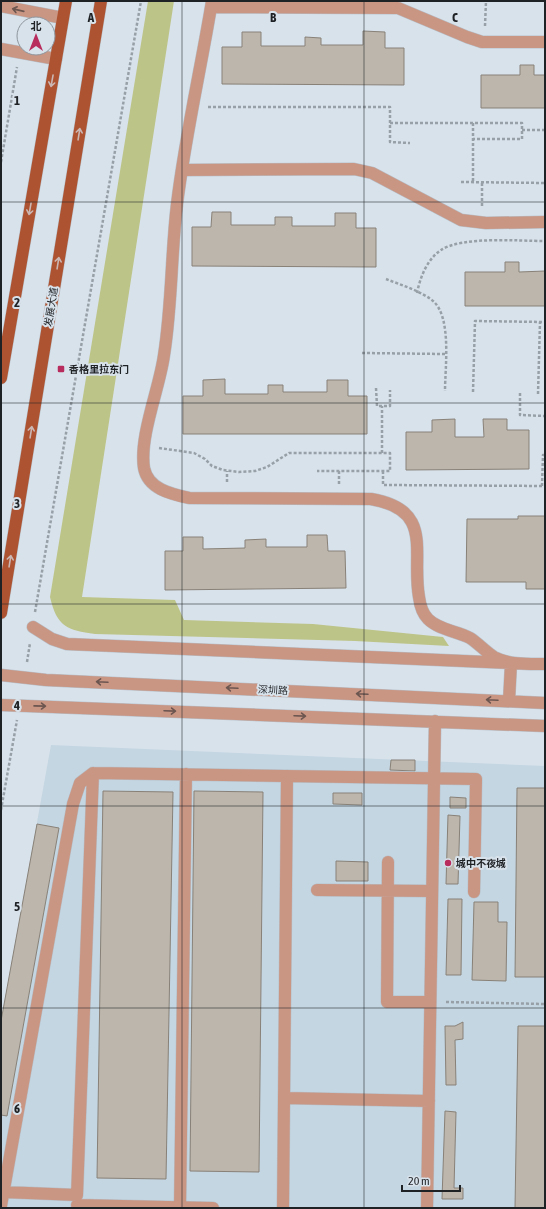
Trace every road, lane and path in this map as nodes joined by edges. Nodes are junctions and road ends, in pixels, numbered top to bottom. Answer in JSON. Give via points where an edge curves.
{"nodes":[{"id":1,"x":66,"y":1,"type":"edge"},
{"id":2,"x":101,"y":1,"type":"edge"},
{"id":3,"x":141,"y":1,"type":"edge"},
{"id":4,"x":486,"y":1,"type":"edge"},
{"id":5,"x":212,"y":4,"type":"edge"},
{"id":6,"x":1,"y":6,"type":"edge"},
{"id":7,"x":24,"y":11,"type":"junction"},
{"id":8,"x":23,"y":16,"type":"edge"},
{"id":9,"x":63,"y":18,"type":"junction"},
{"id":10,"x":485,"y":42,"type":"junction"},
{"id":11,"x":545,"y":42,"type":"edge"},
{"id":12,"x":1,"y":49,"type":"edge"},
{"id":13,"x":16,"y":52,"type":"edge"},
{"id":14,"x":19,"y":56,"type":"edge"},
{"id":15,"x":38,"y":56,"type":"edge"},
{"id":16,"x":56,"y":59,"type":"junction"},
{"id":17,"x":194,"y":107,"type":"junction"},
{"id":18,"x":390,"y":123,"type":"junction"},
{"id":19,"x":472,"y":123,"type":"junction"},
{"id":20,"x":522,"y":130,"type":"junction"},
{"id":21,"x":545,"y":130,"type":"edge"},
{"id":22,"x":473,"y":139,"type":"junction"},
{"id":23,"x":410,"y":143,"type":"dead end"},
{"id":24,"x":1,"y":162,"type":"edge"},
{"id":25,"x":183,"y":170,"type":"junction"},
{"id":26,"x":462,"y":182,"type":"dead end"},
{"id":27,"x":473,"y":182,"type":"junction"},
{"id":28,"x":482,"y":182,"type":"junction"},
{"id":29,"x":545,"y":183,"type":"edge"},
{"id":30,"x":482,"y":222,"type":"junction"},
{"id":31,"x":545,"y":222,"type":"edge"},
{"id":32,"x":545,"y":241,"type":"edge"},
{"id":33,"x":386,"y":279,"type":"dead end"},
{"id":34,"x":417,"y":293,"type":"junction"},
{"id":35,"x":540,"y":322,"type":"junction"},
{"id":36,"x":545,"y":322,"type":"edge"},
{"id":37,"x":362,"y":353,"type":"dead end"},
{"id":38,"x":445,"y":354,"type":"junction"},
{"id":39,"x":1,"y":378,"type":"edge"},
{"id":40,"x":376,"y":388,"type":"dead end"},
{"id":41,"x":390,"y":390,"type":"dead end"},
{"id":42,"x":445,"y":391,"type":"dead end"},
{"id":43,"x":473,"y":392,"type":"dead end"},
{"id":44,"x":520,"y":393,"type":"dead end"},
{"id":45,"x":538,"y":394,"type":"dead end"},
{"id":46,"x":382,"y":406,"type":"junction"},
{"id":47,"x":545,"y":416,"type":"edge"},
{"id":48,"x":145,"y":446,"type":"junction"},
{"id":49,"x":382,"y":453,"type":"junction"},
{"id":50,"x":545,"y":455,"type":"edge"},
{"id":51,"x":316,"y":471,"type":"dead end"},
{"id":52,"x":383,"y":485,"type":"dead end"},
{"id":53,"x":543,"y":486,"type":"edge"},
{"id":54,"x":1,"y":613,"type":"edge"},
{"id":55,"x":32,"y":627,"type":"junction"},
{"id":56,"x":510,"y":663,"type":"junction"},
{"id":57,"x":545,"y":664,"type":"edge"},
{"id":58,"x":1,"y":675,"type":"edge"},
{"id":59,"x":24,"y":677,"type":"junction"},
{"id":60,"x":509,"y":701,"type":"junction"},
{"id":61,"x":545,"y":703,"type":"edge"},
{"id":62,"x":1,"y":706,"type":"edge"},
{"id":63,"x":20,"y":706,"type":"junction"},
{"id":64,"x":435,"y":721,"type":"junction"},
{"id":65,"x":545,"y":726,"type":"edge"},
{"id":66,"x":93,"y":773,"type":"junction"},
{"id":67,"x":186,"y":774,"type":"junction"},
{"id":68,"x":287,"y":776,"type":"junction"},
{"id":69,"x":434,"y":779,"type":"junction"},
{"id":70,"x":1,"y":810,"type":"edge"},
{"id":71,"x":388,"y":862,"type":"dead end"},
{"id":72,"x":316,"y":890,"type":"dead end"},
{"id":73,"x":388,"y":891,"type":"junction"},
{"id":74,"x":432,"y":891,"type":"junction"},
{"id":75,"x":474,"y":892,"type":"dead end"},
{"id":76,"x":430,"y":1002,"type":"junction"},
{"id":77,"x":545,"y":1004,"type":"edge"},
{"id":78,"x":284,"y":1098,"type":"junction"},
{"id":79,"x":429,"y":1101,"type":"junction"},
{"id":80,"x":3,"y":1192,"type":"junction"},
{"id":81,"x":77,"y":1203,"type":"edge"},
{"id":82,"x":1,"y":1206,"type":"edge"},
{"id":83,"x":180,"y":1207,"type":"edge"},
{"id":84,"x":213,"y":1208,"type":"edge"},
{"id":85,"x":283,"y":1208,"type":"edge"},
{"id":86,"x":427,"y":1208,"type":"edge"}],
"edges":[{"from":1,"to":9,"type":"main road"},
{"from":54,"to":2,"type":"main road","name":"发展大道","one_way":true},
{"from":3,"to":55,"type":"path"},
{"from":4,"to":10,"type":"path"},
{"from":5,"to":10,"type":"street","via":[[398,8]]},
{"from":5,"to":17,"type":"street"},
{"from":7,"to":6,"type":"street","one_way":true},
{"from":7,"to":8,"type":"path"},
{"from":7,"to":9,"type":"street"},
{"from":9,"to":16,"type":"main road"},
{"from":10,"to":11,"type":"street"},
{"from":12,"to":13,"type":"street"},
{"from":14,"to":24,"type":"path"},
{"from":15,"to":16,"type":"street"},
{"from":16,"to":39,"type":"main road","one_way":true},
{"from":17,"to":18,"type":"path","via":[[390,107]]},
{"from":17,"to":25,"type":"street"},
{"from":18,"to":19,"type":"path"},
{"from":18,"to":23,"type":"path","via":[[390,142]]},
{"from":19,"to":20,"type":"path","via":[[522,123]]},
{"from":19,"to":22,"type":"path"},
{"from":20,"to":21,"type":"path"},
{"from":20,"to":22,"type":"path","via":[[522,139]]},
{"from":22,"to":27,"type":"path"},
{"from":25,"to":30,"type":"street","via":[[354,169],[372,173],[461,220]]},
{"from":25,"to":48,"type":"street","via":[[177,203],[164,356]]},
{"from":26,"to":27,"type":"path"},
{"from":27,"to":28,"type":"path"},
{"from":28,"to":29,"type":"path"},
{"from":28,"to":30,"type":"path"},
{"from":30,"to":31,"type":"street"},
{"from":32,"to":34,"type":"path","via":[[462,243],[441,250],[425,270],[419,281]]},
{"from":33,"to":34,"type":"path"},
{"from":34,"to":38,"type":"path","via":[[434,302],[441,312],[445,328]]},
{"from":35,"to":36,"type":"path"},
{"from":35,"to":43,"type":"path","via":[[475,321]]},
{"from":35,"to":45,"type":"path"},
{"from":37,"to":38,"type":"path"},
{"from":38,"to":42,"type":"path"},
{"from":40,"to":46,"type":"path","via":[[377,406]]},
{"from":41,"to":46,"type":"path","via":[[390,406]]},
{"from":44,"to":47,"type":"path","via":[[520,415]]},
{"from":46,"to":49,"type":"path"},
{"from":48,"to":49,"type":"path","via":[[194,453],[223,470],[239,472],[255,472],[268,467],[288,453]]},
{"from":48,"to":56,"type":"street","via":[[144,469],[150,480],[160,490],[173,494],[205,499],[371,499],[387,502],[403,510],[415,530],[418,542],[418,589],[421,608],[428,620],[467,637],[495,657]]},
{"from":49,"to":51,"type":"path","via":[[390,453],[390,472]]},
{"from":50,"to":53,"type":"path"},
{"from":52,"to":53,"type":"path"},
{"from":55,"to":56,"type":"street","via":[[52,639],[67,644]]},
{"from":55,"to":59,"type":"path"},
{"from":56,"to":57,"type":"street"},
{"from":56,"to":60,"type":"street"},
{"from":58,"to":59,"type":"street","name":"深圳路"},
{"from":60,"to":59,"type":"street","name":"深圳路","one_way":true},
{"from":60,"to":61,"type":"street","name":"深圳路"},
{"from":62,"to":63,"type":"street"},
{"from":63,"to":64,"type":"street","one_way":true},
{"from":63,"to":70,"type":"path"},
{"from":64,"to":65,"type":"street"},
{"from":64,"to":69,"type":"street"},
{"from":66,"to":67,"type":"street"},
{"from":66,"to":80,"type":"street","via":[[80,783],[73,804]]},
{"from":66,"to":81,"type":"street"},
{"from":67,"to":68,"type":"street"},
{"from":67,"to":83,"type":"street"},
{"from":68,"to":69,"type":"street"},
{"from":68,"to":78,"type":"street"},
{"from":69,"to":74,"type":"street"},
{"from":69,"to":75,"type":"street","via":[[476,780]]},
{"from":71,"to":73,"type":"street"},
{"from":72,"to":73,"type":"street"},
{"from":73,"to":74,"type":"street"},
{"from":73,"to":76,"type":"street","via":[[387,1002]]},
{"from":74,"to":76,"type":"street"},
{"from":76,"to":77,"type":"path"},
{"from":76,"to":79,"type":"street"},
{"from":78,"to":79,"type":"street"},
{"from":78,"to":85,"type":"street"},
{"from":79,"to":86,"type":"street"},
{"from":80,"to":81,"type":"street"},
{"from":80,"to":82,"type":"street"},
{"from":81,"to":83,"type":"street"},
{"from":83,"to":84,"type":"street"}]}
